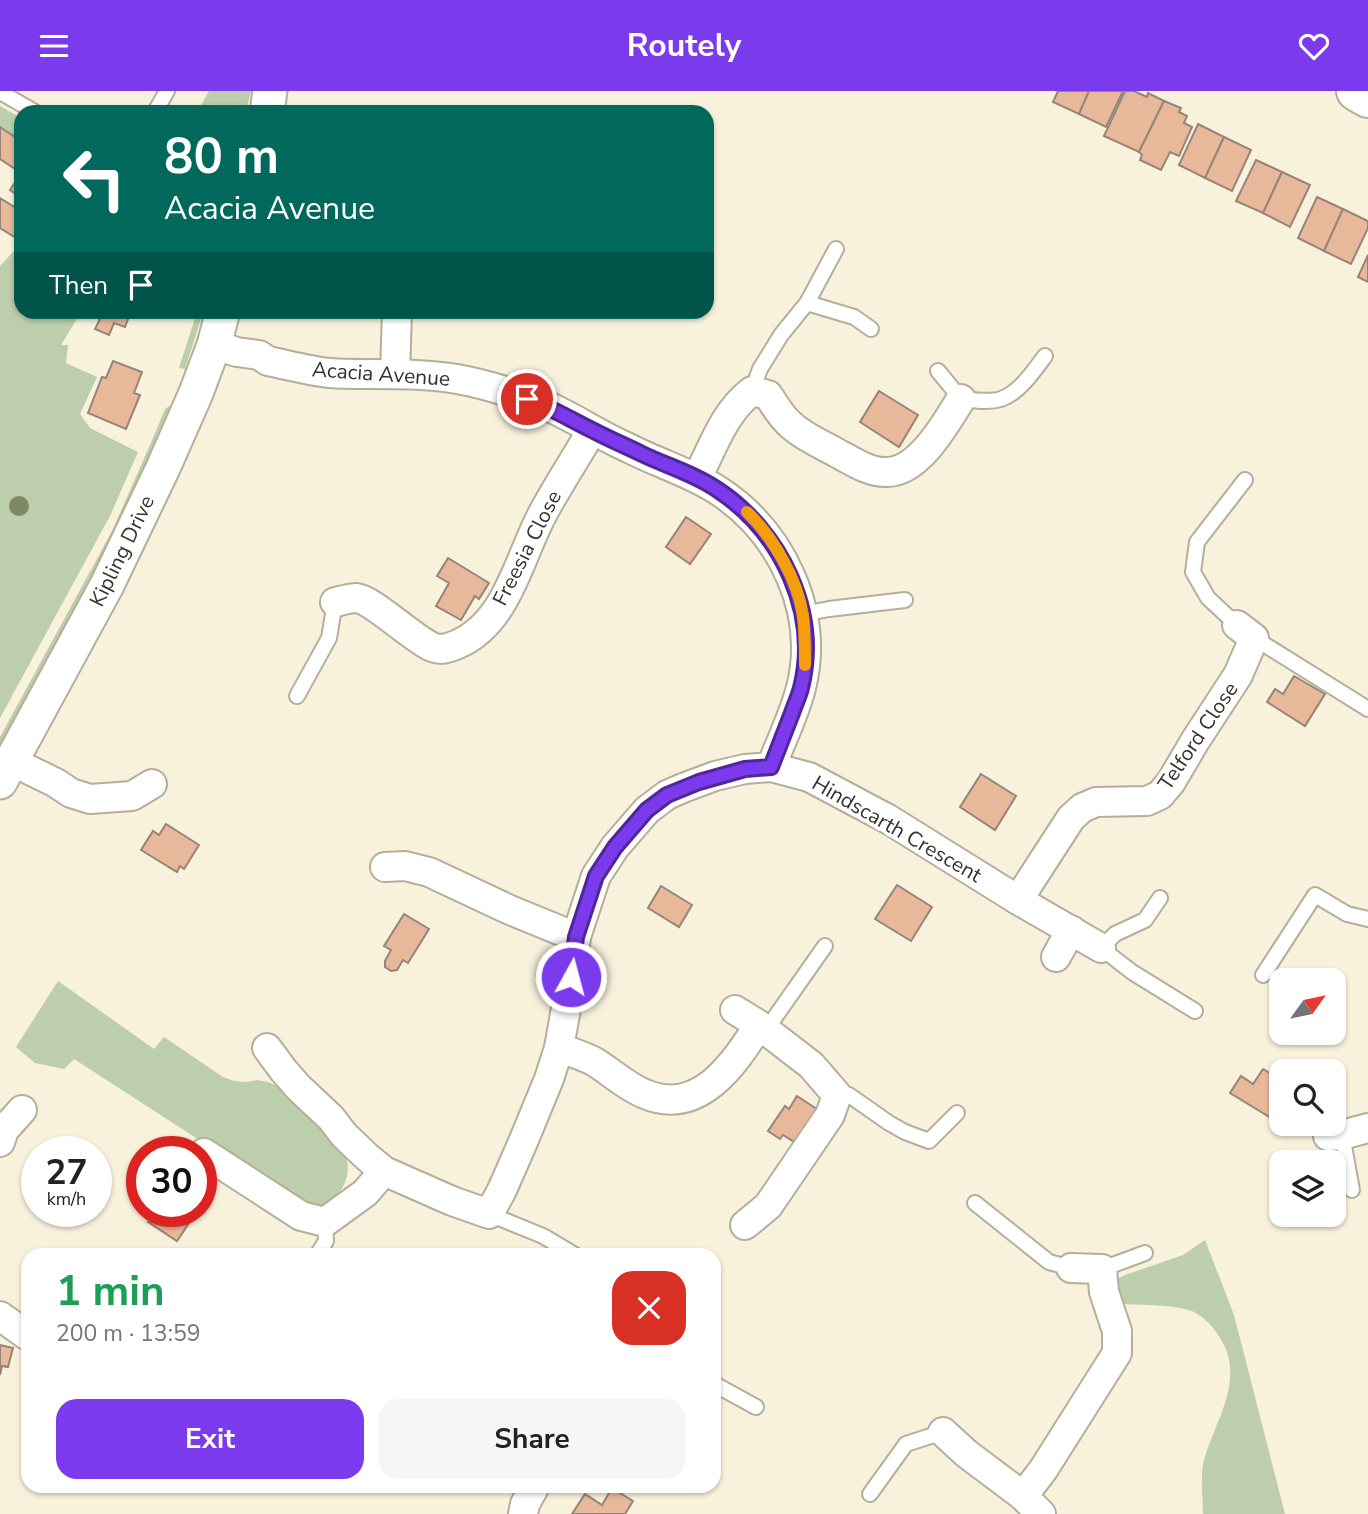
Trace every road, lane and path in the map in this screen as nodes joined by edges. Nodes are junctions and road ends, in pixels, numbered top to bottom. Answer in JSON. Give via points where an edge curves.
{"nodes":[{"id":1,"x":1356,"y":91,"type":"edge"},
{"id":2,"x":0,"y":92,"type":"edge"},
{"id":3,"x":1368,"y":98,"type":"edge"},
{"id":4,"x":23,"y":105,"type":"edge"},
{"id":5,"x":836,"y":249,"type":"dead end"},
{"id":6,"x":807,"y":303,"type":"junction"},
{"id":7,"x":221,"y":319,"type":"edge"},
{"id":8,"x":397,"y":319,"type":"edge"},
{"id":9,"x":871,"y":329,"type":"dead end"},
{"id":10,"x":214,"y":345,"type":"junction"},
{"id":11,"x":1045,"y":356,"type":"dead end"},
{"id":12,"x":938,"y":371,"type":"dead end"},
{"id":13,"x":395,"y":374,"type":"junction"},
{"id":14,"x":752,"y":391,"type":"junction"},
{"id":15,"x":961,"y":399,"type":"junction"},
{"id":16,"x":592,"y":430,"type":"junction"},
{"id":17,"x":697,"y":478,"type":"junction"},
{"id":18,"x":1245,"y":480,"type":"dead end"},
{"id":19,"x":905,"y":600,"type":"dead end"},
{"id":20,"x":335,"y":602,"type":"joint"},
{"id":21,"x":803,"y":614,"type":"junction"},
{"id":22,"x":1245,"y":631,"type":"junction"},
{"id":23,"x":297,"y":696,"type":"dead end"},
{"id":24,"x":1368,"y":709,"type":"edge"},
{"id":25,"x":771,"y":767,"type":"junction"},
{"id":26,"x":6,"y":771,"type":"edge"},
{"id":27,"x":152,"y":784,"type":"dead end"},
{"id":28,"x":384,"y":867,"type":"dead end"},
{"id":29,"x":1160,"y":898,"type":"dead end"},
{"id":30,"x":1018,"y":900,"type":"junction"},
{"id":31,"x":1368,"y":919,"type":"edge"},
{"id":32,"x":1072,"y":930,"type":"junction"},
{"id":33,"x":576,"y":937,"type":"junction"},
{"id":34,"x":825,"y":946,"type":"dead end"},
{"id":35,"x":1101,"y":948,"type":"junction"},
{"id":36,"x":1056,"y":957,"type":"dead end"},
{"id":37,"x":1263,"y":975,"type":"dead end"},
{"id":38,"x":735,"y":1010,"type":"dead end"},
{"id":39,"x":1195,"y":1011,"type":"dead end"},
{"id":40,"x":762,"y":1028,"type":"junction"},
{"id":41,"x":267,"y":1048,"type":"dead end"},
{"id":42,"x":559,"y":1048,"type":"junction"},
{"id":43,"x":837,"y":1095,"type":"junction"},
{"id":44,"x":22,"y":1109,"type":"dead end"},
{"id":45,"x":957,"y":1113,"type":"dead end"},
{"id":46,"x":1346,"y":1133,"type":"edge"},
{"id":47,"x":0,"y":1142,"type":"edge"},
{"id":48,"x":217,"y":1161,"type":"edge"},
{"id":49,"x":384,"y":1171,"type":"junction"},
{"id":50,"x":1352,"y":1190,"type":"dead end"},
{"id":51,"x":975,"y":1203,"type":"dead end"},
{"id":52,"x":489,"y":1214,"type":"junction"},
{"id":53,"x":325,"y":1222,"type":"junction"},
{"id":54,"x":745,"y":1225,"type":"dead end"},
{"id":55,"x":322,"y":1248,"type":"edge"},
{"id":56,"x":563,"y":1248,"type":"edge"},
{"id":57,"x":1145,"y":1253,"type":"dead end"},
{"id":58,"x":1071,"y":1268,"type":"joint"},
{"id":59,"x":1102,"y":1269,"type":"junction"},
{"id":60,"x":0,"y":1316,"type":"edge"},
{"id":61,"x":21,"y":1331,"type":"edge"},
{"id":62,"x":721,"y":1388,"type":"edge"},
{"id":63,"x":756,"y":1407,"type":"dead end"},
{"id":64,"x":943,"y":1432,"type":"joint"},
{"id":65,"x":531,"y":1493,"type":"edge"},
{"id":66,"x":870,"y":1494,"type":"dead end"},
{"id":67,"x":1032,"y":1505,"type":"edge"},
{"id":68,"x":523,"y":1514,"type":"edge"}],
"edges":[{"from":1,"to":3,"type":"main road"},
{"from":2,"to":4,"type":"lane"},
{"from":5,"to":6,"type":"lane"},
{"from":6,"to":9,"type":"lane","via":[[854,317]]},
{"from":6,"to":14,"type":"lane","via":[[760,369]]},
{"from":7,"to":10,"type":"street","name":"Kipling Drive"},
{"from":8,"to":13,"type":"street"},
{"from":10,"to":13,"type":"street","name":"Acacia Avenue","via":[[320,372]]},
{"from":10,"to":26,"type":"street","name":"Kipling Drive","via":[[112,576]]},
{"from":11,"to":15,"type":"lane","via":[[1026,380],[1002,399]]},
{"from":12,"to":15,"type":"lane"},
{"from":13,"to":16,"type":"street","name":"Acacia Avenue","via":[[489,387],[544,405]]},
{"from":14,"to":15,"type":"street","via":[[768,395],[789,424],[804,435],[857,463],[888,473],[915,462]]},
{"from":14,"to":17,"type":"street","via":[[730,413]]},
{"from":16,"to":17,"type":"street","name":"Acacia Avenue"},
{"from":16,"to":20,"type":"street","name":"Freesia Close","via":[[543,512],[503,602],[467,640],[439,649],[357,598]]},
{"from":17,"to":21,"type":"street","name":"Acacia Avenue","via":[[757,522],[786,567]]},
{"from":18,"to":22,"type":"lane","via":[[1197,542],[1193,572],[1208,599]]},
{"from":19,"to":21,"type":"lane"},
{"from":20,"to":23,"type":"lane","via":[[329,638]]},
{"from":21,"to":25,"type":"street","name":"Acacia Avenue","via":[[801,689]]},
{"from":22,"to":24,"type":"lane"},
{"from":22,"to":30,"type":"street","name":"Telford Close","via":[[1238,675],[1171,782],[1160,795],[1147,800],[1096,802],[1082,808]]},
{"from":25,"to":30,"type":"street","name":"Hindscarth Crescent","via":[[809,777],[876,813]]},
{"from":25,"to":33,"type":"street","name":"Hindscarth Crescent","via":[[715,776],[667,795],[647,810],[596,876]]},
{"from":26,"to":27,"type":"street","via":[[56,783],[90,799],[132,796]]},
{"from":28,"to":33,"type":"street","via":[[429,872]]},
{"from":29,"to":35,"type":"lane","via":[[1145,920],[1115,934]]},
{"from":30,"to":32,"type":"street","name":"Hindscarth Crescent"},
{"from":31,"to":37,"type":"lane","via":[[1348,914],[1315,895]]},
{"from":32,"to":35,"type":"street","name":"Hindscarth Crescent"},
{"from":32,"to":36,"type":"street"},
{"from":33,"to":42,"type":"street","name":"Hindscarth Crescent"},
{"from":34,"to":40,"type":"lane"},
{"from":35,"to":39,"type":"lane"},
{"from":38,"to":40,"type":"street"},
{"from":40,"to":42,"type":"street","via":[[707,1088],[686,1099],[664,1100],[644,1094],[592,1060]]},
{"from":40,"to":43,"type":"street","via":[[811,1065]]},
{"from":41,"to":49,"type":"street","via":[[299,1088]]},
{"from":42,"to":52,"type":"street","name":"Hindscarth Crescent"},
{"from":43,"to":45,"type":"lane","via":[[849,1095],[889,1123],[929,1141]]},
{"from":43,"to":54,"type":"street","via":[[830,1115],[768,1206]]},
{"from":44,"to":47,"type":"street"},
{"from":46,"to":50,"type":"lane"},
{"from":48,"to":53,"type":"street","via":[[301,1216]]},
{"from":49,"to":52,"type":"street"},
{"from":49,"to":53,"type":"street","via":[[365,1193]]},
{"from":51,"to":58,"type":"lane","via":[[1049,1262]]},
{"from":52,"to":56,"type":"lane"},
{"from":53,"to":55,"type":"lane","via":[[326,1241]]},
{"from":57,"to":59,"type":"lane"},
{"from":58,"to":59,"type":"street"},
{"from":59,"to":67,"type":"street","via":[[1117,1331],[1117,1353],[1043,1470]]},
{"from":60,"to":61,"type":"street"},
{"from":62,"to":63,"type":"lane"},
{"from":64,"to":66,"type":"lane","via":[[906,1444]]},
{"from":64,"to":67,"type":"street"},
{"from":65,"to":68,"type":"street"}]}
